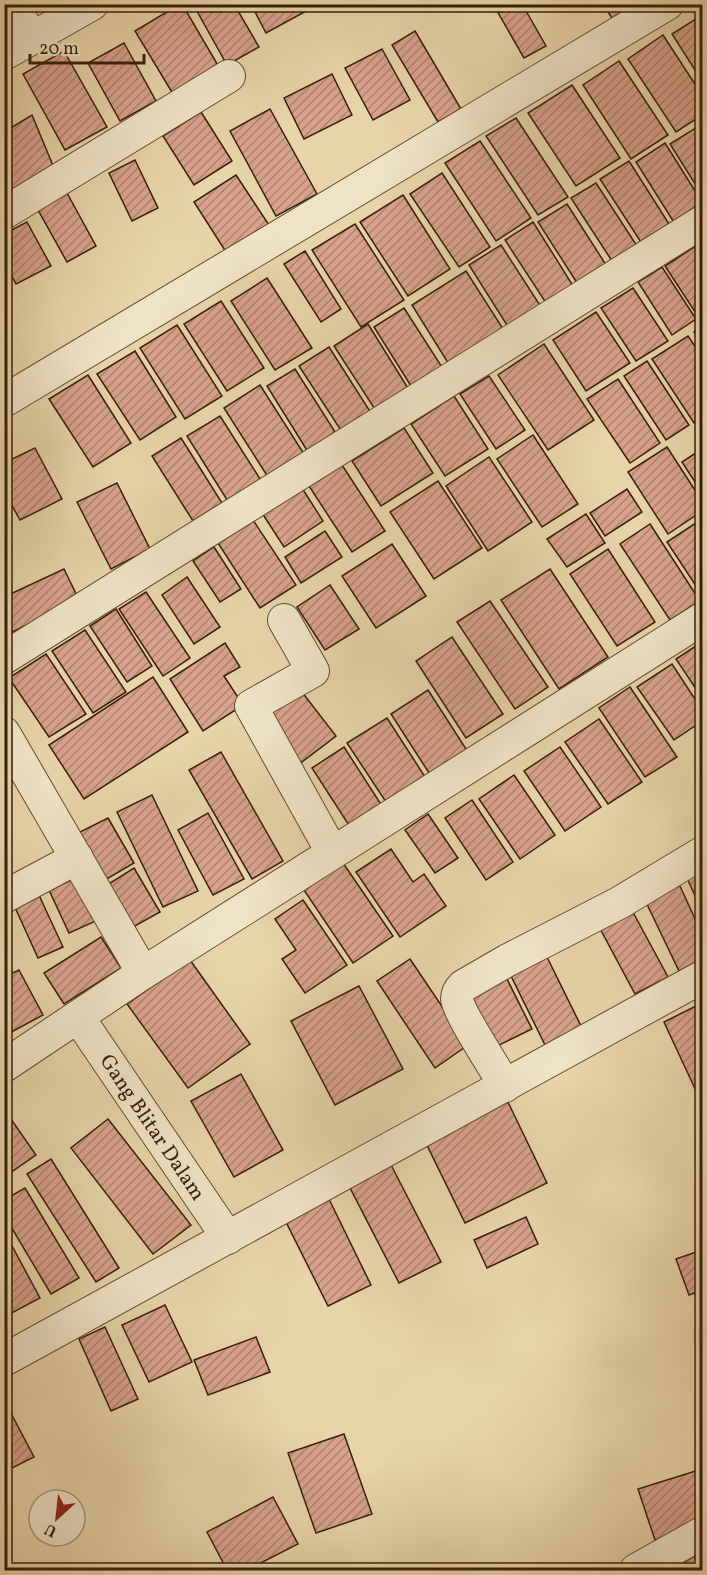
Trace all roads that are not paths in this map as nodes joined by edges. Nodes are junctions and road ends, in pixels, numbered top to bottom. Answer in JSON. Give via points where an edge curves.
{"nodes":[{"id":1,"x":92,"y":4,"type":"edge"},
{"id":2,"x":667,"y":4,"type":"edge"},
{"id":3,"x":24,"y":24,"type":"edge"},
{"id":4,"x":4,"y":54,"type":"edge"},
{"id":5,"x":229,"y":76,"type":"dead end"},
{"id":6,"x":4,"y":213,"type":"edge"},
{"id":7,"x":702,"y":222,"type":"edge"},
{"id":8,"x":4,"y":401,"type":"edge"},
{"id":9,"x":702,"y":619,"type":"edge"},
{"id":10,"x":284,"y":620,"type":"dead end"},
{"id":11,"x":4,"y":658,"type":"edge"},
{"id":12,"x":4,"y":733,"type":"edge"},
{"id":13,"x":332,"y":852,"type":"junction"},
{"id":14,"x":702,"y":853,"type":"edge"},
{"id":15,"x":77,"y":858,"type":"junction"},
{"id":16,"x":4,"y":897,"type":"edge"},
{"id":17,"x":143,"y":973,"type":"junction"},
{"id":18,"x":702,"y":977,"type":"edge"},
{"id":19,"x":78,"y":1017,"type":"junction"},
{"id":20,"x":4,"y":1066,"type":"edge"},
{"id":21,"x":505,"y":1086,"type":"junction"},
{"id":22,"x":228,"y":1238,"type":"junction"},
{"id":23,"x":4,"y":1360,"type":"edge"},
{"id":24,"x":702,"y":1533,"type":"edge"},
{"id":25,"x":636,"y":1570,"type":"edge"}],
"edges":[{"from":1,"to":3,"type":"street"},
{"from":2,"to":8,"type":"street"},
{"from":3,"to":4,"type":"street"},
{"from":5,"to":6,"type":"street"},
{"from":7,"to":11,"type":"street"},
{"from":9,"to":13,"type":"street"},
{"from":10,"to":13,"type":"street","via":[[313,672],[251,706]]},
{"from":12,"to":15,"type":"street"},
{"from":13,"to":17,"type":"street"},
{"from":14,"to":21,"type":"street","via":[[619,903],[463,986],[457,999]]},
{"from":15,"to":16,"type":"street"},
{"from":15,"to":17,"type":"street"},
{"from":17,"to":19,"type":"street"},
{"from":18,"to":21,"type":"street"},
{"from":19,"to":20,"type":"street"},
{"from":19,"to":22,"type":"street","name":"Gang Blitar Dalam"},
{"from":21,"to":22,"type":"street"},
{"from":22,"to":23,"type":"street"},
{"from":24,"to":25,"type":"street"}]}
